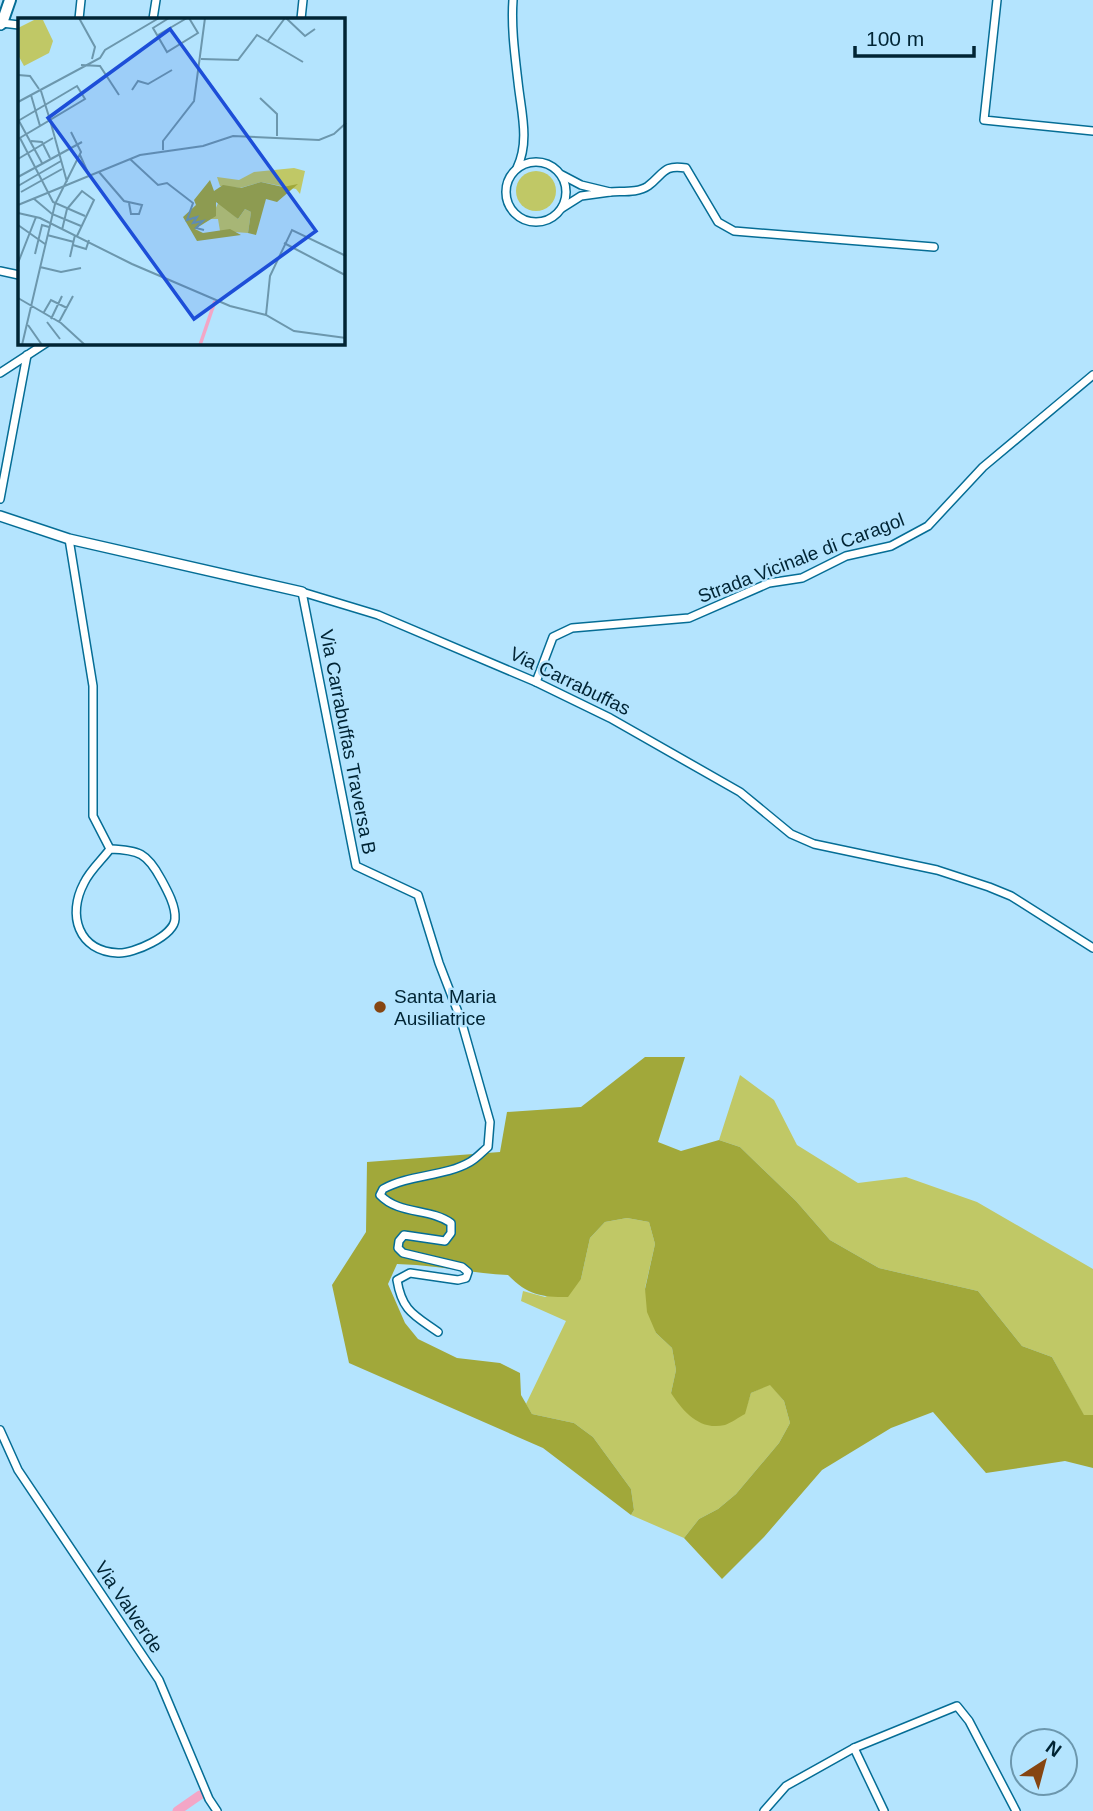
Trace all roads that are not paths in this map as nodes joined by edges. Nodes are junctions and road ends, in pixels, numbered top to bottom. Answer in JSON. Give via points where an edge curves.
{"nodes":[{"id":1,"x":10,"y":0,"type":"edge"},
{"id":2,"x":81,"y":0,"type":"edge"},
{"id":3,"x":156,"y":0,"type":"edge"},
{"id":4,"x":303,"y":0,"type":"edge"},
{"id":5,"x":513,"y":0,"type":"edge"},
{"id":6,"x":997,"y":0,"type":"edge"},
{"id":7,"x":79,"y":18,"type":"edge"},
{"id":8,"x":153,"y":18,"type":"edge"},
{"id":9,"x":301,"y":18,"type":"edge"},
{"id":10,"x":1,"y":25,"type":"edge"},
{"id":11,"x":1093,"y":131,"type":"edge"},
{"id":12,"x":523,"y":151,"type":"junction"},
{"id":13,"x":536,"y":162,"type":"junction"},
{"id":14,"x":517,"y":168,"type":"junction"},
{"id":15,"x":558,"y":173,"type":"junction"},
{"id":16,"x":610,"y":192,"type":"junction"},
{"id":17,"x":561,"y":208,"type":"junction"},
{"id":18,"x":934,"y":247,"type":"dead end"},
{"id":19,"x":0,"y":271,"type":"edge"},
{"id":20,"x":18,"y":275,"type":"edge"},
{"id":21,"x":43,"y":345,"type":"edge"},
{"id":22,"x":27,"y":355,"type":"junction"},
{"id":23,"x":0,"y":373,"type":"edge"},
{"id":24,"x":1093,"y":375,"type":"edge"},
{"id":25,"x":0,"y":499,"type":"edge"},
{"id":26,"x":0,"y":516,"type":"edge"},
{"id":27,"x":69,"y":538,"type":"junction"},
{"id":28,"x":302,"y":592,"type":"junction"},
{"id":29,"x":536,"y":682,"type":"junction"},
{"id":30,"x":110,"y":849,"type":"junction"},
{"id":31,"x":1093,"y":948,"type":"edge"},
{"id":32,"x":438,"y":1332,"type":"dead end"},
{"id":33,"x":0,"y":1430,"type":"edge"},
{"id":34,"x":853,"y":1748,"type":"junction"},
{"id":35,"x":217,"y":1811,"type":"edge"},
{"id":36,"x":764,"y":1811,"type":"edge"},
{"id":37,"x":884,"y":1811,"type":"edge"},
{"id":38,"x":1016,"y":1811,"type":"edge"}],
"edges":[{"from":1,"to":10,"type":"main road"},
{"from":2,"to":7,"type":"street"},
{"from":3,"to":8,"type":"street"},
{"from":4,"to":9,"type":"street"},
{"from":5,"to":12,"type":"street"},
{"from":6,"to":11,"type":"street","via":[[984,120]]},
{"from":12,"to":13,"type":"street"},
{"from":12,"to":14,"type":"street"},
{"from":13,"to":14,"type":"street"},
{"from":13,"to":15,"type":"street"},
{"from":14,"to":17,"type":"street","via":[[506,186],[515,214],[528,221],[543,221]]},
{"from":15,"to":16,"type":"street"},
{"from":15,"to":17,"type":"street","via":[[566,194]]},
{"from":16,"to":17,"type":"street","via":[[582,196]]},
{"from":16,"to":18,"type":"street","via":[[639,190],[676,166],[687,168],[718,222],[734,231]]},
{"from":19,"to":20,"type":"street"},
{"from":21,"to":22,"type":"street"},
{"from":22,"to":23,"type":"street"},
{"from":22,"to":25,"type":"street"},
{"from":24,"to":29,"type":"street","name":"Strada Vicinale di Caragol","via":[[983,467],[928,526],[891,546],[846,556],[802,578],[769,583],[689,618],[572,628],[553,637]]},
{"from":26,"to":27,"type":"street","name":"Via Carrabuffas"},
{"from":27,"to":28,"type":"street","name":"Via Carrabuffas"},
{"from":27,"to":30,"type":"street","via":[[93,686],[93,816]]},
{"from":28,"to":29,"type":"street","name":"Via Carrabuffas","via":[[378,615]]},
{"from":28,"to":32,"type":"street","name":"Via Carrabuffas Traversa B","via":[[356,866],[418,895],[490,1122],[488,1147],[472,1161],[397,1181],[380,1195],[397,1206],[451,1223],[445,1241],[404,1235],[398,1248],[468,1272],[458,1280],[410,1273],[397,1280],[400,1298],[411,1313]]},
{"from":29,"to":31,"type":"street","name":"Via Carrabuffas","via":[[710,773],[757,804],[791,834],[814,844],[937,870],[989,887]]},
{"from":30,"to":30,"type":"street","via":[[83,884],[75,917],[86,939],[105,952],[122,954],[163,936],[175,919],[170,895],[149,859],[140,852]]},
{"from":33,"to":35,"type":"street","name":"Via Valverde","via":[[18,1470],[159,1679]]},
{"from":34,"to":36,"type":"street","via":[[786,1786]]},
{"from":34,"to":37,"type":"street"},
{"from":34,"to":38,"type":"street","via":[[957,1706]]}]}
